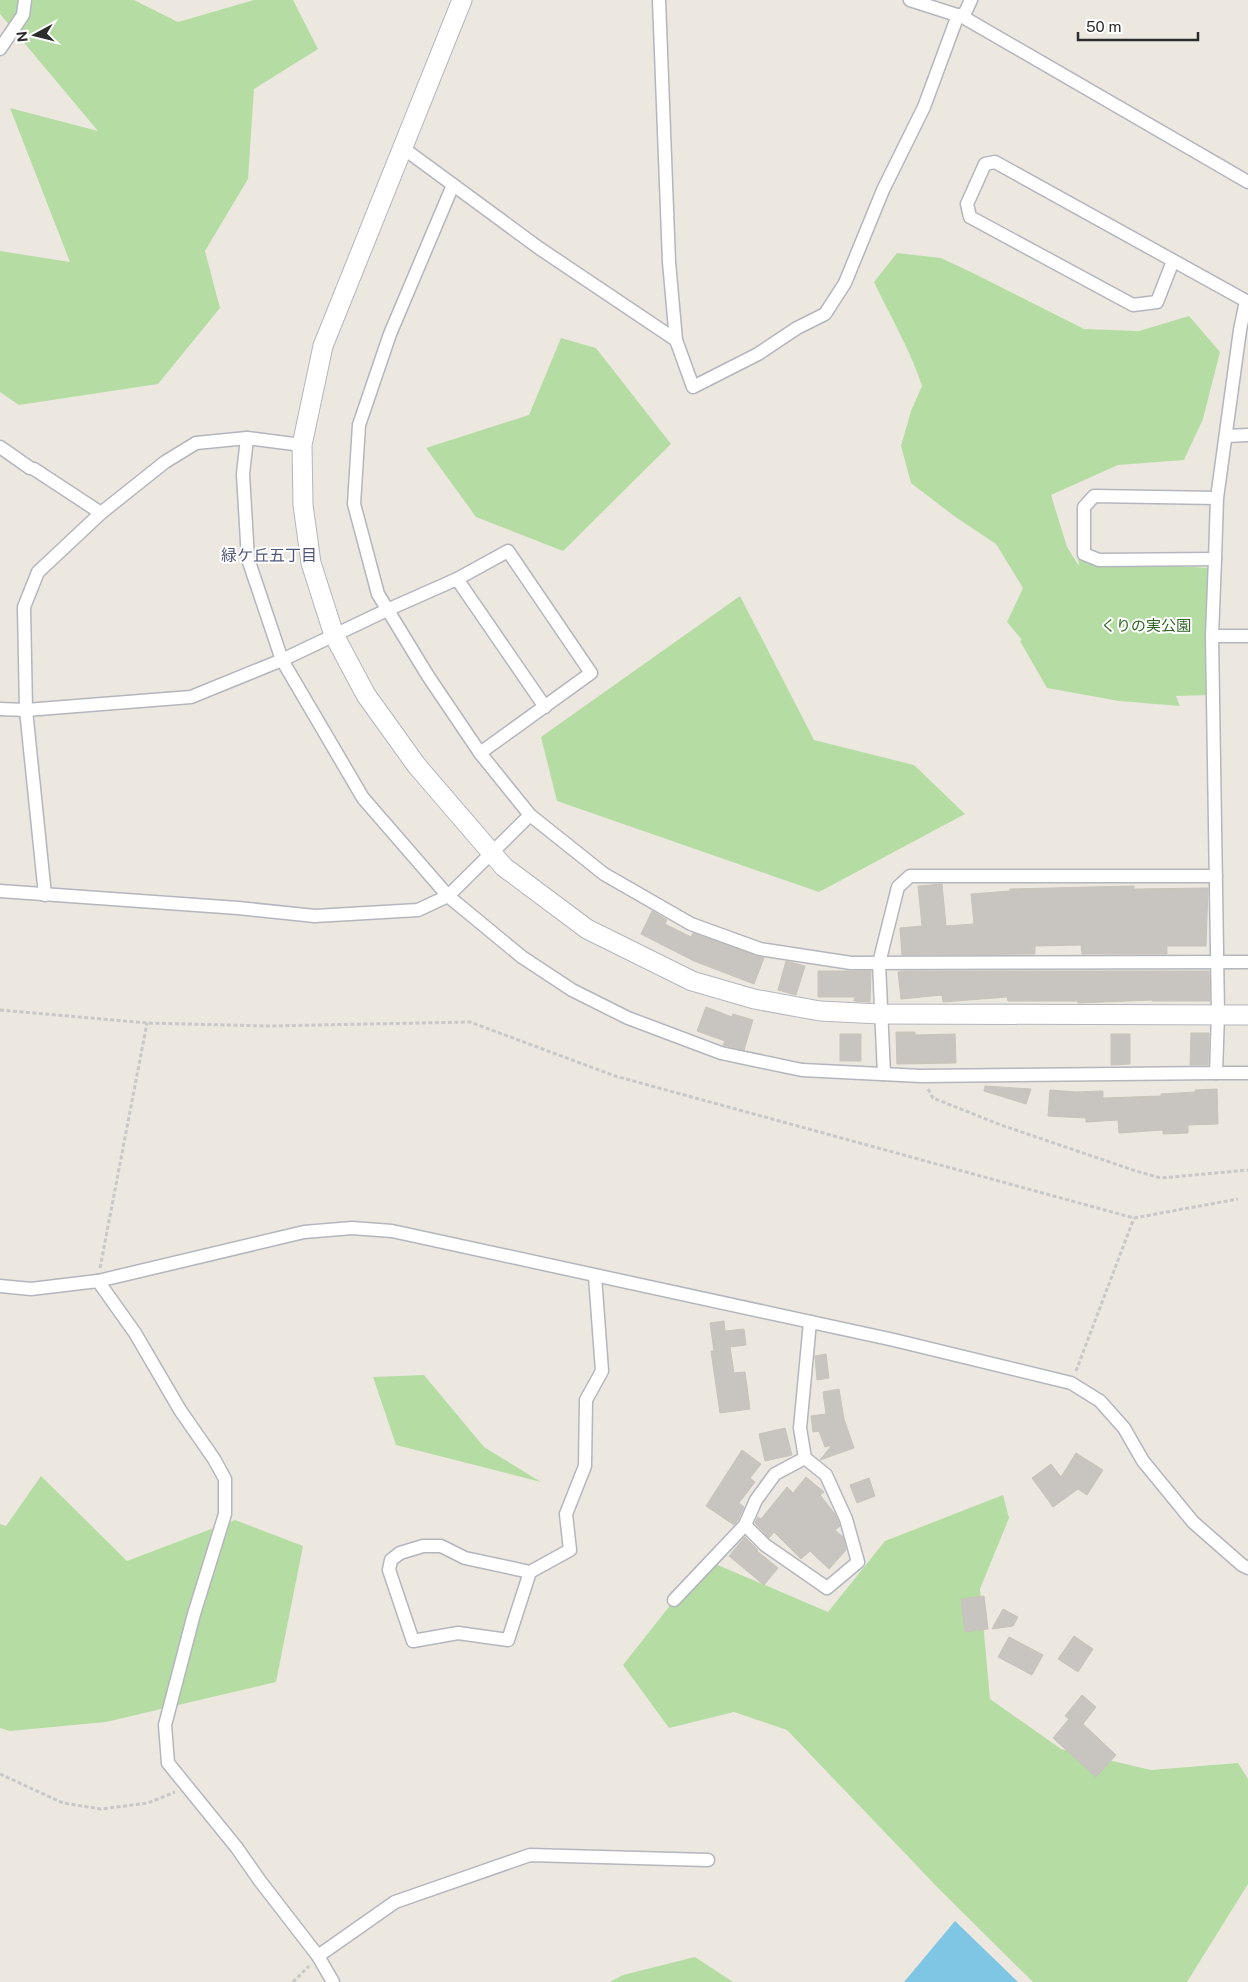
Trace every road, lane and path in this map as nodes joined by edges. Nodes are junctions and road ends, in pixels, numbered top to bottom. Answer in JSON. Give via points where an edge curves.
{"nodes":[{"id":1,"x":25,"y":0,"type":"edge"},
{"id":2,"x":462,"y":0,"type":"edge"},
{"id":3,"x":659,"y":0,"type":"edge"},
{"id":4,"x":910,"y":0,"type":"edge"},
{"id":5,"x":971,"y":0,"type":"edge"},
{"id":6,"x":960,"y":16,"type":"junction"},
{"id":7,"x":0,"y":49,"type":"edge"},
{"id":8,"x":403,"y":148,"type":"junction"},
{"id":9,"x":1248,"y":182,"type":"edge"},
{"id":10,"x":453,"y":185,"type":"junction"},
{"id":11,"x":1173,"y":261,"type":"junction"},
{"id":12,"x":1247,"y":302,"type":"edge"},
{"id":13,"x":676,"y":340,"type":"junction"},
{"id":14,"x":1226,"y":436,"type":"junction"},
{"id":15,"x":1248,"y":436,"type":"edge"},
{"id":16,"x":246,"y":438,"type":"junction"},
{"id":17,"x":302,"y":445,"type":"junction"},
{"id":18,"x":0,"y":447,"type":"edge"},
{"id":19,"x":1218,"y":498,"type":"junction"},
{"id":20,"x":101,"y":512,"type":"junction"},
{"id":21,"x":1215,"y":559,"type":"junction"},
{"id":22,"x":457,"y":579,"type":"junction"},
{"id":23,"x":387,"y":610,"type":"junction"},
{"id":24,"x":334,"y":635,"type":"junction"},
{"id":25,"x":1212,"y":636,"type":"junction"},
{"id":26,"x":1248,"y":636,"type":"edge"},
{"id":27,"x":282,"y":660,"type":"junction"},
{"id":28,"x":545,"y":707,"type":"junction"},
{"id":29,"x":0,"y":709,"type":"edge"},
{"id":30,"x":26,"y":710,"type":"junction"},
{"id":31,"x":480,"y":753,"type":"junction"},
{"id":32,"x":530,"y":815,"type":"junction"},
{"id":33,"x":492,"y":853,"type":"junction"},
{"id":34,"x":1216,"y":876,"type":"junction"},
{"id":35,"x":0,"y":891,"type":"edge"},
{"id":36,"x":45,"y":896,"type":"junction"},
{"id":37,"x":448,"y":896,"type":"junction"},
{"id":38,"x":1217,"y":962,"type":"junction"},
{"id":39,"x":1248,"y":962,"type":"edge"},
{"id":40,"x":880,"y":963,"type":"junction"},
{"id":41,"x":0,"y":1010,"type":"edge"},
{"id":42,"x":880,"y":1014,"type":"junction"},
{"id":43,"x":1218,"y":1014,"type":"junction"},
{"id":44,"x":1248,"y":1014,"type":"edge"},
{"id":45,"x":147,"y":1024,"type":"junction"},
{"id":46,"x":1216,"y":1073,"type":"junction"},
{"id":47,"x":1248,"y":1073,"type":"edge"},
{"id":48,"x":884,"y":1074,"type":"junction"},
{"id":49,"x":921,"y":1076,"type":"junction"},
{"id":50,"x":1248,"y":1170,"type":"edge"},
{"id":51,"x":1238,"y":1199,"type":"dead end"},
{"id":52,"x":1134,"y":1218,"type":"junction"},
{"id":53,"x":595,"y":1276,"type":"junction"},
{"id":54,"x":98,"y":1280,"type":"junction"},
{"id":55,"x":0,"y":1286,"type":"edge"},
{"id":56,"x":810,"y":1322,"type":"junction"},
{"id":57,"x":1071,"y":1383,"type":"junction"},
{"id":58,"x":805,"y":1458,"type":"junction"},
{"id":59,"x":745,"y":1526,"type":"junction"},
{"id":60,"x":1248,"y":1568,"type":"edge"},
{"id":61,"x":530,"y":1572,"type":"junction"},
{"id":62,"x":674,"y":1600,"type":"dead end"},
{"id":63,"x":0,"y":1774,"type":"edge"},
{"id":64,"x":186,"y":1786,"type":"junction"},
{"id":65,"x":708,"y":1860,"type":"dead end"},
{"id":66,"x":318,"y":1956,"type":"junction"},
{"id":67,"x":293,"y":1982,"type":"edge"},
{"id":68,"x":333,"y":1982,"type":"edge"}],
"edges":[{"from":1,"to":7,"type":"street","via":[[23,15]]},
{"from":2,"to":8,"type":"street"},
{"from":3,"to":13,"type":"street","via":[[669,262]]},
{"from":4,"to":6,"type":"street"},
{"from":5,"to":6,"type":"street"},
{"from":6,"to":9,"type":"street"},
{"from":6,"to":13,"type":"street","via":[[924,107],[883,190],[845,283],[825,314],[694,387]]},
{"from":8,"to":10,"type":"street"},
{"from":8,"to":17,"type":"street","via":[[323,346]]},
{"from":10,"to":13,"type":"street","via":[[539,248]]},
{"from":10,"to":23,"type":"street","via":[[390,334],[359,425],[354,504],[378,594]]},
{"from":11,"to":11,"type":"street","via":[[995,162],[985,164],[967,204],[970,217],[1133,305],[1157,302]]},
{"from":11,"to":12,"type":"street"},
{"from":12,"to":14,"type":"street","via":[[1240,330]]},
{"from":14,"to":15,"type":"street"},
{"from":14,"to":19,"type":"street"},
{"from":16,"to":17,"type":"street"},
{"from":16,"to":20,"type":"street","via":[[196,443],[165,462]]},
{"from":16,"to":27,"type":"street","via":[[243,474],[248,559]]},
{"from":17,"to":24,"type":"street","via":[[303,504],[311,563]]},
{"from":18,"to":20,"type":"street"},
{"from":19,"to":21,"type":"street"},
{"from":19,"to":21,"type":"street","via":[[1094,496],[1084,507],[1084,554],[1098,560]]},
{"from":20,"to":30,"type":"street","via":[[38,572],[24,607]]},
{"from":21,"to":25,"type":"street"},
{"from":22,"to":23,"type":"street"},
{"from":22,"to":28,"type":"street"},
{"from":22,"to":28,"type":"street","via":[[508,551],[591,674]]},
{"from":23,"to":24,"type":"street"},
{"from":23,"to":31,"type":"street"},
{"from":24,"to":27,"type":"street"},
{"from":24,"to":33,"type":"street","via":[[366,695],[396,739]]},
{"from":25,"to":26,"type":"street"},
{"from":25,"to":34,"type":"street"},
{"from":27,"to":30,"type":"street","via":[[191,697]]},
{"from":27,"to":37,"type":"street","via":[[363,798]]},
{"from":28,"to":31,"type":"street"},
{"from":29,"to":30,"type":"street"},
{"from":30,"to":36,"type":"street"},
{"from":31,"to":32,"type":"street"},
{"from":32,"to":33,"type":"street"},
{"from":32,"to":40,"type":"street","via":[[604,874],[691,924],[760,949],[851,963]]},
{"from":33,"to":37,"type":"street"},
{"from":33,"to":42,"type":"street","via":[[504,867],[587,929],[692,981],[820,1011]]},
{"from":34,"to":38,"type":"street"},
{"from":34,"to":40,"type":"street","via":[[910,876],[898,887]]},
{"from":35,"to":36,"type":"street"},
{"from":36,"to":37,"type":"street","via":[[315,916],[418,910]]},
{"from":37,"to":48,"type":"street","via":[[522,957],[572,990],[628,1018],[730,1055],[802,1070]]},
{"from":38,"to":39,"type":"street"},
{"from":38,"to":40,"type":"street"},
{"from":38,"to":43,"type":"street"},
{"from":40,"to":42,"type":"street"},
{"from":41,"to":45,"type":"path"},
{"from":42,"to":43,"type":"street"},
{"from":42,"to":48,"type":"street"},
{"from":43,"to":44,"type":"street"},
{"from":43,"to":46,"type":"street"},
{"from":45,"to":52,"type":"path","via":[[267,1026],[470,1022],[616,1076]]},
{"from":45,"to":54,"type":"path"},
{"from":46,"to":47,"type":"street"},
{"from":46,"to":49,"type":"street"},
{"from":48,"to":49,"type":"street"},
{"from":49,"to":50,"type":"path","via":[[933,1098],[1136,1171],[1161,1178]]},
{"from":51,"to":52,"type":"path"},
{"from":52,"to":57,"type":"path"},
{"from":53,"to":54,"type":"street","via":[[392,1232],[352,1228],[304,1232]]},
{"from":53,"to":56,"type":"street"},
{"from":53,"to":61,"type":"street","via":[[602,1371],[586,1400],[585,1466],[566,1514],[570,1550]]},
{"from":54,"to":55,"type":"street","via":[[31,1288]]},
{"from":54,"to":64,"type":"street","via":[[135,1333],[225,1479],[225,1514],[165,1725],[168,1763]]},
{"from":56,"to":57,"type":"street"},
{"from":56,"to":58,"type":"street","via":[[800,1428]]},
{"from":57,"to":60,"type":"street","via":[[1100,1400],[1124,1428],[1143,1461],[1193,1522]]},
{"from":58,"to":59,"type":"street","via":[[775,1474],[756,1500]]},
{"from":58,"to":59,"type":"street","via":[[826,1475],[846,1520],[858,1562],[827,1588],[765,1545]]},
{"from":59,"to":62,"type":"street"},
{"from":61,"to":61,"type":"street","via":[[508,1640],[458,1633],[413,1641],[389,1570],[391,1560],[400,1553],[423,1546],[441,1546],[466,1558]]},
{"from":63,"to":64,"type":"path","via":[[63,1803],[101,1808],[148,1803]]},
{"from":64,"to":66,"type":"street"},
{"from":65,"to":66,"type":"street","via":[[530,1855],[395,1902]]},
{"from":66,"to":67,"type":"path"},
{"from":66,"to":68,"type":"street"}]}
